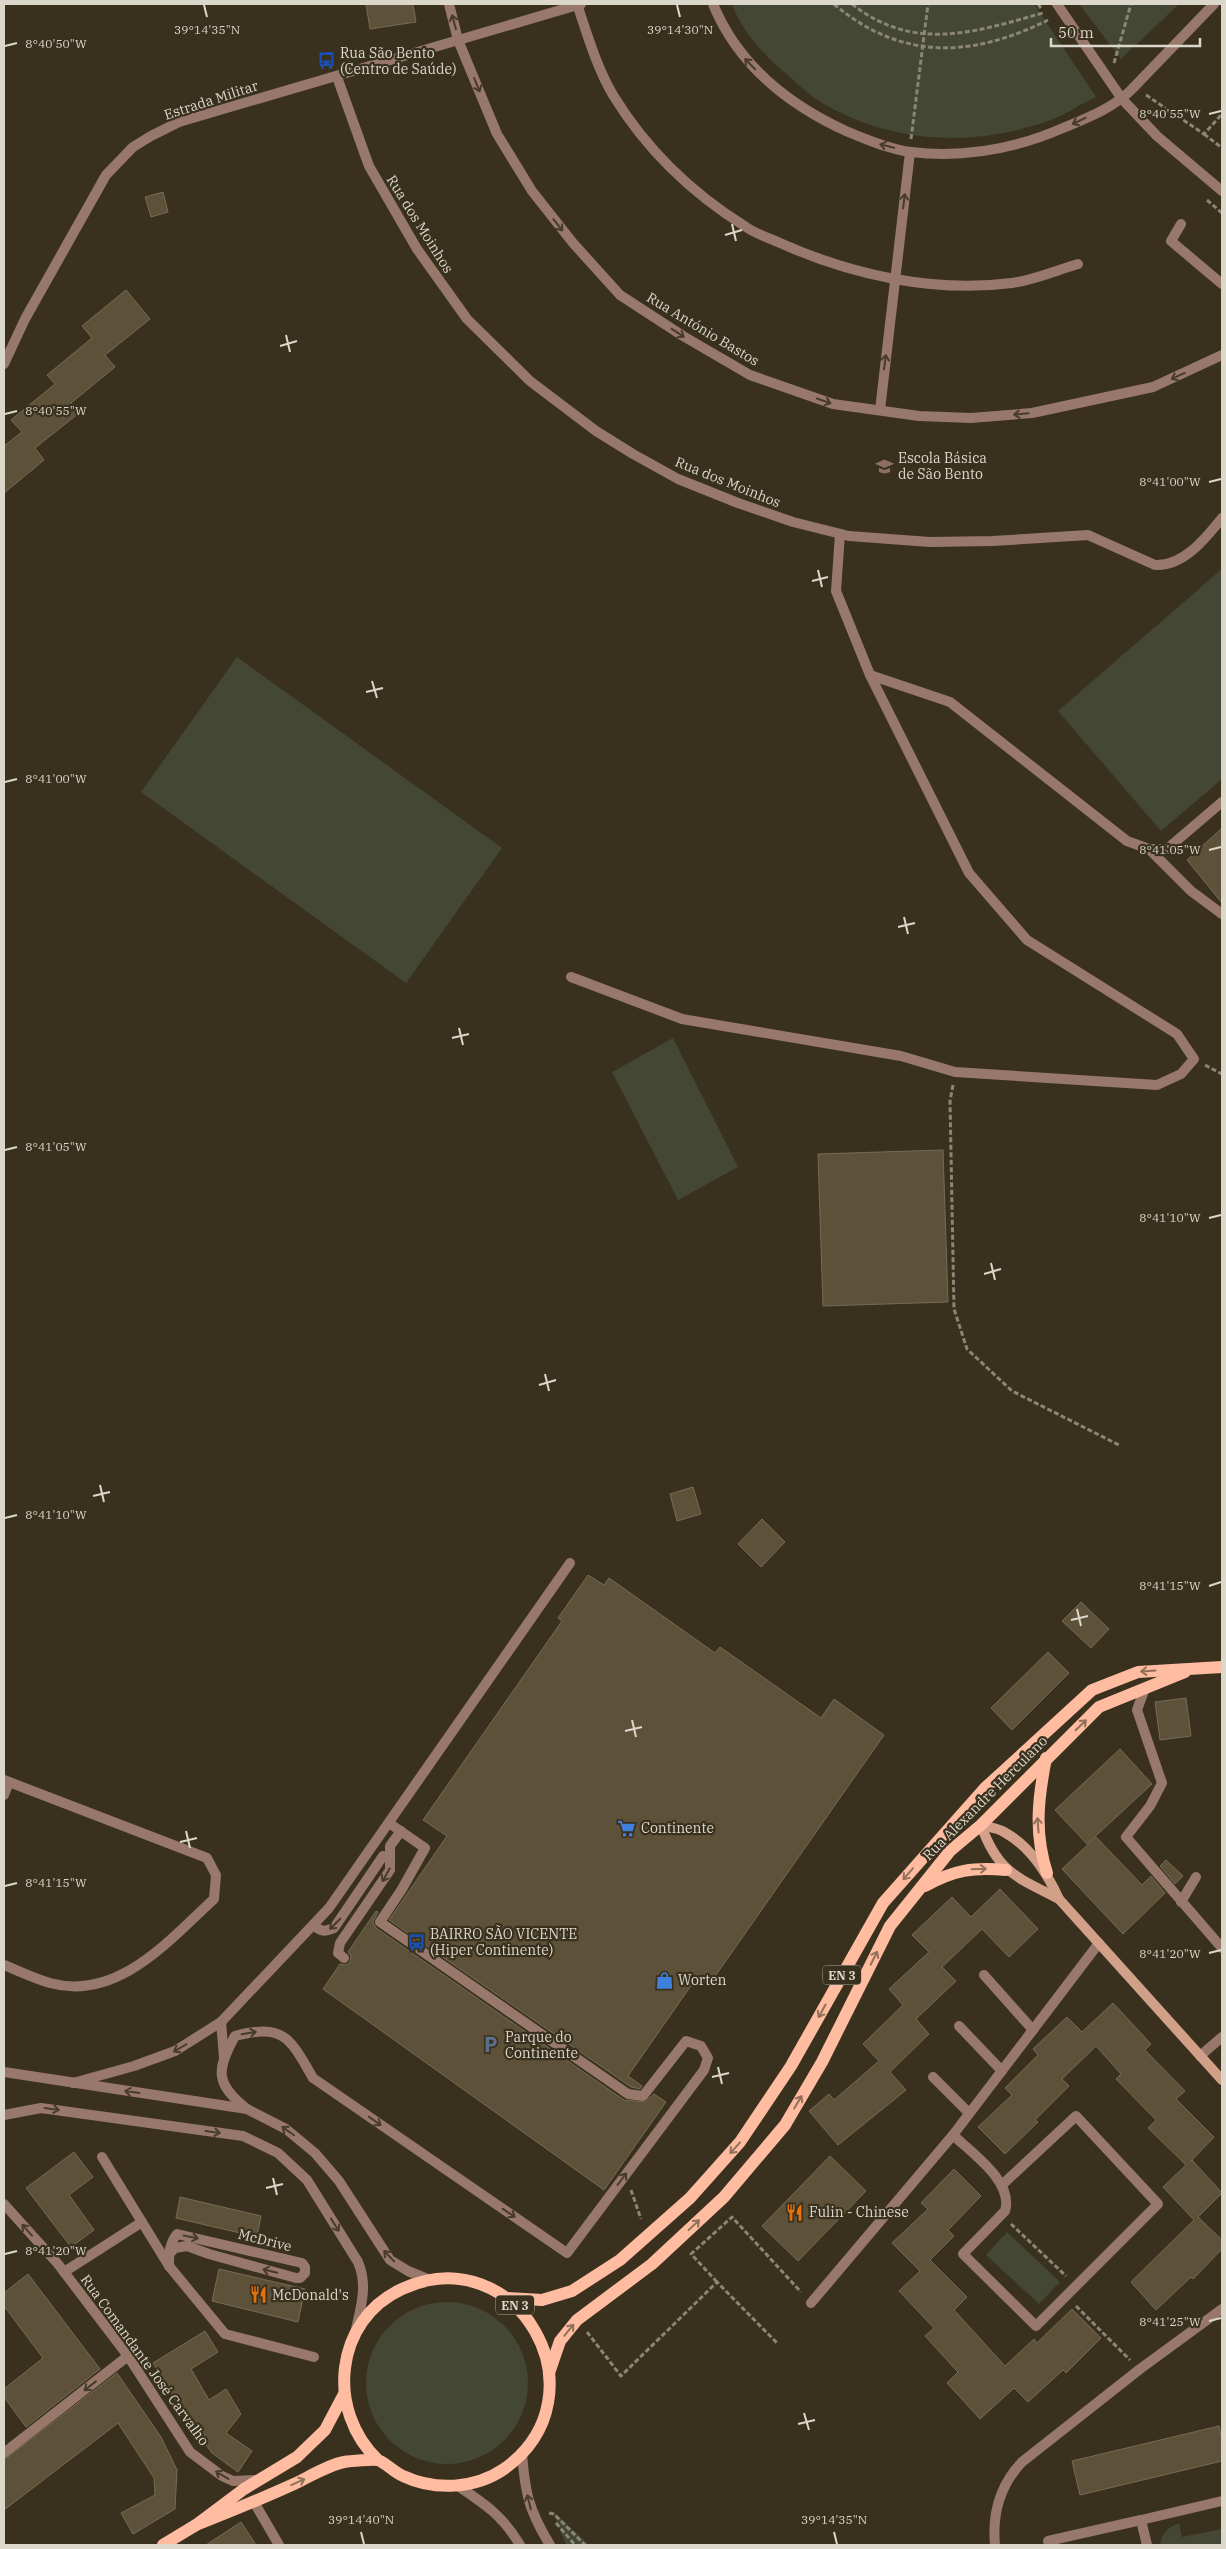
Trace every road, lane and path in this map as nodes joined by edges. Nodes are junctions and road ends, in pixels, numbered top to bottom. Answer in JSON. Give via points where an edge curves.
{"nodes":[{"id":1,"x":449,"y":4,"type":"edge"},
{"id":2,"x":579,"y":4,"type":"edge"},
{"id":3,"x":713,"y":4,"type":"edge"},
{"id":4,"x":834,"y":4,"type":"edge"},
{"id":5,"x":852,"y":4,"type":"edge"},
{"id":6,"x":928,"y":4,"type":"edge"},
{"id":7,"x":1056,"y":4,"type":"edge"},
{"id":8,"x":1132,"y":4,"type":"edge"},
{"id":9,"x":1214,"y":4,"type":"edge"},
{"id":10,"x":1043,"y":13,"type":"dead end"},
{"id":11,"x":1048,"y":20,"type":"dead end"},
{"id":12,"x":924,"y":34,"type":"junction"},
{"id":13,"x":458,"y":40,"type":"junction"},
{"id":14,"x":923,"y":47,"type":"junction"},
{"id":15,"x":1113,"y":66,"type":"dead end"},
{"id":16,"x":337,"y":77,"type":"junction"},
{"id":17,"x":1122,"y":99,"type":"junction"},
{"id":18,"x":1204,"y":134,"type":"dead end"},
{"id":19,"x":904,"y":139,"type":"dead end"},
{"id":20,"x":911,"y":140,"type":"junction"},
{"id":21,"x":918,"y":141,"type":"dead end"},
{"id":22,"x":1222,"y":148,"type":"edge"},
{"id":23,"x":910,"y":152,"type":"junction"},
{"id":24,"x":1222,"y":191,"type":"edge"},
{"id":25,"x":1181,"y":224,"type":"dead end"},
{"id":26,"x":1078,"y":264,"type":"dead end"},
{"id":27,"x":895,"y":279,"type":"junction"},
{"id":28,"x":1222,"y":284,"type":"edge"},
{"id":29,"x":1222,"y":356,"type":"edge"},
{"id":30,"x":4,"y":364,"type":"edge"},
{"id":31,"x":880,"y":410,"type":"junction"},
{"id":32,"x":1222,"y":518,"type":"edge"},
{"id":33,"x":840,"y":534,"type":"junction"},
{"id":34,"x":870,"y":675,"type":"junction"},
{"id":35,"x":1222,"y":802,"type":"edge"},
{"id":36,"x":1149,"y":849,"type":"junction"},
{"id":37,"x":1222,"y":914,"type":"edge"},
{"id":38,"x":571,"y":977,"type":"dead end"},
{"id":39,"x":955,"y":1072,"type":"junction"},
{"id":40,"x":1121,"y":1446,"type":"dead end"},
{"id":41,"x":570,"y":1563,"type":"dead end"},
{"id":42,"x":1222,"y":1667,"type":"edge"},
{"id":43,"x":1197,"y":1668,"type":"junction"},
{"id":44,"x":1145,"y":1688,"type":"junction"},
{"id":45,"x":1046,"y":1758,"type":"junction"},
{"id":46,"x":6,"y":1781,"type":"edge"},
{"id":47,"x":4,"y":1795,"type":"edge"},
{"id":48,"x":966,"y":1809,"type":"junction"},
{"id":49,"x":388,"y":1823,"type":"junction"},
{"id":50,"x":981,"y":1824,"type":"junction"},
{"id":51,"x":401,"y":1831,"type":"junction"},
{"id":52,"x":382,"y":1856,"type":"dead end"},
{"id":53,"x":1006,"y":1870,"type":"junction"},
{"id":54,"x":1047,"y":1873,"type":"junction"},
{"id":55,"x":1196,"y":1877,"type":"dead end"},
{"id":56,"x":920,"y":1888,"type":"junction"},
{"id":57,"x":1059,"y":1898,"type":"junction"},
{"id":58,"x":1181,"y":1902,"type":"junction"},
{"id":59,"x":313,"y":1924,"type":"junction"},
{"id":60,"x":1099,"y":1943,"type":"junction"},
{"id":61,"x":1222,"y":1948,"type":"edge"},
{"id":62,"x":344,"y":1958,"type":"dead end"},
{"id":63,"x":4,"y":1965,"type":"edge"},
{"id":64,"x":984,"y":1975,"type":"dead end"},
{"id":65,"x":221,"y":2022,"type":"junction"},
{"id":66,"x":959,"y":2026,"type":"dead end"},
{"id":67,"x":1033,"y":2030,"type":"junction"},
{"id":68,"x":1222,"y":2037,"type":"edge"},
{"id":69,"x":1200,"y":2056,"type":"junction"},
{"id":70,"x":224,"y":2057,"type":"junction"},
{"id":71,"x":1002,"y":2071,"type":"junction"},
{"id":72,"x":4,"y":2072,"type":"edge"},
{"id":73,"x":933,"y":2076,"type":"dead end"},
{"id":74,"x":1222,"y":2080,"type":"edge"},
{"id":75,"x":70,"y":2084,"type":"junction"},
{"id":76,"x":247,"y":2109,"type":"junction"},
{"id":77,"x":969,"y":2113,"type":"junction"},
{"id":78,"x":4,"y":2115,"type":"edge"},
{"id":79,"x":953,"y":2135,"type":"junction"},
{"id":80,"x":102,"y":2157,"type":"dead end"},
{"id":81,"x":626,"y":2175,"type":"junction"},
{"id":82,"x":1003,"y":2184,"type":"junction"},
{"id":83,"x":4,"y":2204,"type":"edge"},
{"id":84,"x":1001,"y":2215,"type":"junction"},
{"id":85,"x":142,"y":2222,"type":"junction"},
{"id":86,"x":647,"y":2236,"type":"junction"},
{"id":87,"x":170,"y":2253,"type":"junction"},
{"id":88,"x":169,"y":2266,"type":"junction"},
{"id":89,"x":64,"y":2272,"type":"junction"},
{"id":90,"x":430,"y":2280,"type":"junction"},
{"id":91,"x":717,"y":2282,"type":"junction"},
{"id":92,"x":1076,"y":2285,"type":"junction"},
{"id":93,"x":1066,"y":2296,"type":"junction"},
{"id":94,"x":506,"y":2298,"type":"junction"},
{"id":95,"x":811,"y":2303,"type":"joint"},
{"id":96,"x":1222,"y":2309,"type":"edge"},
{"id":97,"x":577,"y":2320,"type":"junction"},
{"id":98,"x":355,"y":2335,"type":"junction"},
{"id":99,"x":777,"y":2343,"type":"dead end"},
{"id":100,"x":128,"y":2356,"type":"junction"},
{"id":101,"x":314,"y":2357,"type":"dead end"},
{"id":102,"x":1140,"y":2369,"type":"junction"},
{"id":103,"x":549,"y":2373,"type":"junction"},
{"id":104,"x":344,"y":2394,"type":"junction"},
{"id":105,"x":4,"y":2453,"type":"edge"},
{"id":106,"x":522,"y":2453,"type":"junction"},
{"id":107,"x":378,"y":2460,"type":"junction"},
{"id":108,"x":259,"y":2479,"type":"junction"},
{"id":109,"x":458,"y":2486,"type":"junction"},
{"id":110,"x":1222,"y":2501,"type":"edge"},
{"id":111,"x":254,"y":2502,"type":"junction"},
{"id":112,"x":1141,"y":2520,"type":"junction"},
{"id":113,"x":196,"y":2526,"type":"junction"},
{"id":114,"x":163,"y":2545,"type":"edge"},
{"id":115,"x":279,"y":2545,"type":"edge"},
{"id":116,"x":520,"y":2545,"type":"edge"},
{"id":117,"x":550,"y":2545,"type":"edge"},
{"id":118,"x":575,"y":2545,"type":"edge"},
{"id":119,"x":585,"y":2545,"type":"edge"},
{"id":120,"x":995,"y":2545,"type":"edge"},
{"id":121,"x":1049,"y":2545,"type":"edge"},
{"id":122,"x":1147,"y":2545,"type":"edge"}],
"edges":[{"from":13,"to":1,"type":"street","name":"Rua António Bastos","one_way":true},
{"from":2,"to":13,"type":"street","name":"Estrada Militar"},
{"from":2,"to":27,"type":"street","via":[[597,62],[613,94],[641,136],[683,180],[747,228],[810,256],[865,274]]},
{"from":23,"to":3,"type":"street","one_way":true,"via":[[869,142],[817,118],[789,99],[745,59],[730,40]]},
{"from":4,"to":14,"type":"path","via":[[853,20],[894,41]]},
{"from":5,"to":12,"type":"path","via":[[894,28]]},
{"from":6,"to":12,"type":"path"},
{"from":7,"to":17,"type":"street"},
{"from":8,"to":15,"type":"path"},
{"from":9,"to":17,"type":"street"},
{"from":10,"to":12,"type":"path","via":[[963,34]]},
{"from":11,"to":14,"type":"path","via":[[1019,35],[978,45]]},
{"from":12,"to":14,"type":"path"},
{"from":13,"to":16,"type":"street","name":"Estrada Militar"},
{"from":13,"to":31,"type":"street","name":"Rua António Bastos","one_way":true,"via":[[496,134],[532,191],[620,295],[750,375],[833,404]]},
{"from":14,"to":20,"type":"path"},
{"from":16,"to":30,"type":"street","name":"Estrada Militar","via":[[179,122],[133,147],[106,175],[25,319]]},
{"from":16,"to":33,"type":"street","name":"Rua dos Moinhos","via":[[369,166],[416,249],[467,319],[530,381],[596,431],[678,479],[792,522]]},
{"from":17,"to":23,"type":"street","one_way":true,"via":[[1041,138],[1014,146],[961,154]]},
{"from":17,"to":24,"type":"street","via":[[1157,136]]},
{"from":18,"to":22,"type":"path"},
{"from":19,"to":20,"type":"path"},
{"from":20,"to":21,"type":"path"},
{"from":20,"to":23,"type":"path"},
{"from":27,"to":23,"type":"street","one_way":true},
{"from":25,"to":28,"type":"street","via":[[1171,241]]},
{"from":26,"to":27,"type":"street","via":[[1014,282],[958,285]]},
{"from":31,"to":27,"type":"street","one_way":true},
{"from":29,"to":31,"type":"street","name":"Rua António Bastos","one_way":true,"via":[[1152,387],[1032,413],[971,418]]},
{"from":32,"to":33,"type":"street","name":"Rua dos Moinhos","via":[[1204,540],[1164,566],[1088,535],[930,542]]},
{"from":33,"to":34,"type":"street","via":[[836,591]]},
{"from":34,"to":36,"type":"street","via":[[950,702],[1127,841]]},
{"from":34,"to":39,"type":"street","via":[[969,873],[1028,940],[1177,1034],[1194,1059],[1181,1074],[1157,1085]]},
{"from":35,"to":36,"type":"street","via":[[1167,849]]},
{"from":36,"to":37,"type":"street","via":[[1191,891]]},
{"from":38,"to":39,"type":"street","via":[[682,1019],[901,1056]]},
{"from":39,"to":40,"type":"path","via":[[950,1101],[954,1309],[967,1349],[1012,1391]]},
{"from":41,"to":49,"type":"street"},
{"from":42,"to":43,"type":"main road","name":"Rua Alexandre Herculano","number":"EN 3"},
{"from":43,"to":44,"type":"main road","name":"Rua Alexandre Herculano","number":"EN 3"},
{"from":43,"to":48,"type":"main road","name":"Rua Alexandre Herculano","number":"EN 3","one_way":true,"via":[[1138,1672],[1092,1690]]},
{"from":45,"to":44,"type":"main road","name":"Rua Alexandre Herculano","number":"EN 3","one_way":true,"via":[[1099,1707]]},
{"from":44,"to":58,"type":"street","via":[[1137,1710],[1162,1783],[1150,1806],[1126,1837]]},
{"from":45,"to":50,"type":"main road","name":"Rua Alexandre Herculano","number":"EN 3"},
{"from":54,"to":45,"type":"main road","one_way":true,"via":[[1040,1850],[1037,1814]]},
{"from":46,"to":47,"type":"street"},
{"from":46,"to":63,"type":"street","via":[[207,1858],[216,1874],[214,1899],[150,1957],[115,1979],[80,1985],[51,1984]]},
{"from":48,"to":50,"type":"main road"},
{"from":48,"to":86,"type":"main road","name":"Rua Alexandre Herculano","number":"EN 3","one_way":true,"via":[[883,1903],[791,2066],[740,2142],[690,2198]]},
{"from":49,"to":51,"type":"street"},
{"from":49,"to":59,"type":"street","via":[[329,1908]]},
{"from":50,"to":53,"type":"main road","via":[[988,1846]]},
{"from":50,"to":54,"type":"main road","via":[[1003,1831]]},
{"from":50,"to":56,"type":"main road","name":"Rua Alexandre Herculano","number":"EN 3","via":[[950,1851]]},
{"from":51,"to":62,"type":"street","one_way":true,"via":[[390,1846],[390,1870],[340,1943],[338,1953]]},
{"from":51,"to":81,"type":"street","via":[[425,1848],[380,1922],[628,2094],[643,2096],[686,2041],[701,2046],[708,2058],[704,2070]]},
{"from":52,"to":59,"type":"street","one_way":true,"via":[[334,1928],[326,1932]]},
{"from":56,"to":53,"type":"main road","one_way":true,"via":[[946,1874],[977,1867]]},
{"from":53,"to":57,"type":"main road"},
{"from":54,"to":57,"type":"main road"},
{"from":55,"to":58,"type":"street"},
{"from":97,"to":56,"type":"main road","name":"Rua Alexandre Herculano","number":"EN 3","one_way":true,"via":[[652,2264],[724,2198],[785,2125],[822,2062],[890,1926]]},
{"from":57,"to":60,"type":"main road"},
{"from":58,"to":61,"type":"street"},
{"from":59,"to":65,"type":"street"},
{"from":60,"to":67,"type":"street"},
{"from":60,"to":69,"type":"main road"},
{"from":64,"to":67,"type":"street"},
{"from":65,"to":70,"type":"street"},
{"from":65,"to":75,"type":"street","one_way":true,"via":[[175,2051]]},
{"from":66,"to":71,"type":"street"},
{"from":67,"to":71,"type":"street"},
{"from":68,"to":69,"type":"street"},
{"from":69,"to":74,"type":"main road"},
{"from":70,"to":76,"type":"street","via":[[221,2076],[230,2095]]},
{"from":70,"to":81,"type":"street","one_way":true,"via":[[235,2036],[255,2031],[277,2032],[289,2040],[313,2078],[567,2253]]},
{"from":71,"to":77,"type":"street"},
{"from":72,"to":75,"type":"street"},
{"from":73,"to":77,"type":"street"},
{"from":76,"to":75,"type":"street","one_way":true},
{"from":90,"to":76,"type":"street","one_way":true,"via":[[390,2260],[339,2181],[315,2153],[286,2129]]},
{"from":77,"to":79,"type":"street"},
{"from":78,"to":98,"type":"street","one_way":true,"via":[[41,2108],[243,2136],[278,2153],[307,2180],[364,2275],[364,2295]]},
{"from":79,"to":82,"type":"street"},
{"from":79,"to":95,"type":"street"},
{"from":80,"to":85,"type":"street"},
{"from":81,"to":86,"type":"path"},
{"from":82,"to":84,"type":"street","via":[[1008,2203]]},
{"from":82,"to":92,"type":"street","via":[[1076,2116],[1158,2204]]},
{"from":89,"to":83,"type":"street","name":"Rua Comandante José Carvalho","one_way":true},
{"from":84,"to":92,"type":"path"},
{"from":84,"to":93,"type":"street","via":[[963,2254],[1036,2326]]},
{"from":85,"to":88,"type":"street"},
{"from":85,"to":89,"type":"street"},
{"from":86,"to":94,"type":"main road","name":"Rua Alexandre Herculano","number":"EN 3","via":[[620,2260],[572,2291],[542,2300]]},
{"from":87,"to":87,"type":"street","name":"McDrive","one_way":true,"via":[[171,2242],[177,2234],[302,2263],[305,2272],[296,2278],[187,2246],[175,2248]]},
{"from":87,"to":88,"type":"street","name":"McDrive"},
{"from":88,"to":101,"type":"street","via":[[224,2334]]},
{"from":89,"to":100,"type":"street","name":"Rua Comandante José Carvalho"},
{"from":90,"to":94,"type":"main road","number":"EN 3","via":[[470,2282]]},
{"from":90,"to":98,"type":"main road","number":"EN 3","via":[[390,2295],[368,2315]]},
{"from":91,"to":95,"type":"path","via":[[691,2254],[732,2217]]},
{"from":91,"to":97,"type":"path","via":[[621,2376]]},
{"from":91,"to":99,"type":"path"},
{"from":92,"to":93,"type":"street"},
{"from":93,"to":102,"type":"path"},
{"from":94,"to":103,"type":"main road","number":"EN 3","via":[[525,2315],[538,2335]]},
{"from":96,"to":102,"type":"street"},
{"from":103,"to":97,"type":"main road","name":"Rua Alexandre Herculano","number":"EN 3","one_way":true,"via":[[560,2341]]},
{"from":98,"to":104,"type":"main road","number":"EN 3","via":[[345,2363]]},
{"from":100,"to":105,"type":"street","one_way":true},
{"from":108,"to":100,"type":"street","name":"Rua Comandante José Carvalho","one_way":true,"via":[[233,2481],[190,2452]]},
{"from":102,"to":120,"type":"street","via":[[1009,2475],[998,2500],[993,2524]]},
{"from":103,"to":106,"type":"main road","number":"EN 3","via":[[544,2417]]},
{"from":104,"to":107,"type":"main road","number":"EN 3","via":[[356,2432]]},
{"from":104,"to":108,"type":"main road","number":"EN 3","via":[[325,2430],[296,2457]]},
{"from":106,"to":109,"type":"main road","number":"EN 3","via":[[490,2477]]},
{"from":117,"to":106,"type":"street","one_way":true,"via":[[531,2512],[524,2484]]},
{"from":107,"to":109,"type":"main road","number":"EN 3","via":[[414,2481]]},
{"from":111,"to":107,"type":"main road","number":"EN 3","one_way":true,"via":[[343,2462]]},
{"from":108,"to":113,"type":"main road","number":"EN 3"},
{"from":109,"to":116,"type":"street","via":[[491,2508]]},
{"from":110,"to":112,"type":"street"},
{"from":111,"to":113,"type":"main road","number":"EN 3"},
{"from":111,"to":115,"type":"street"},
{"from":112,"to":121,"type":"street","via":[[1048,2541]]},
{"from":112,"to":122,"type":"street"},
{"from":113,"to":114,"type":"main road","number":"EN 3"},
{"from":118,"to":119,"type":"path","via":[[546,2512],[554,2514]]}]}
